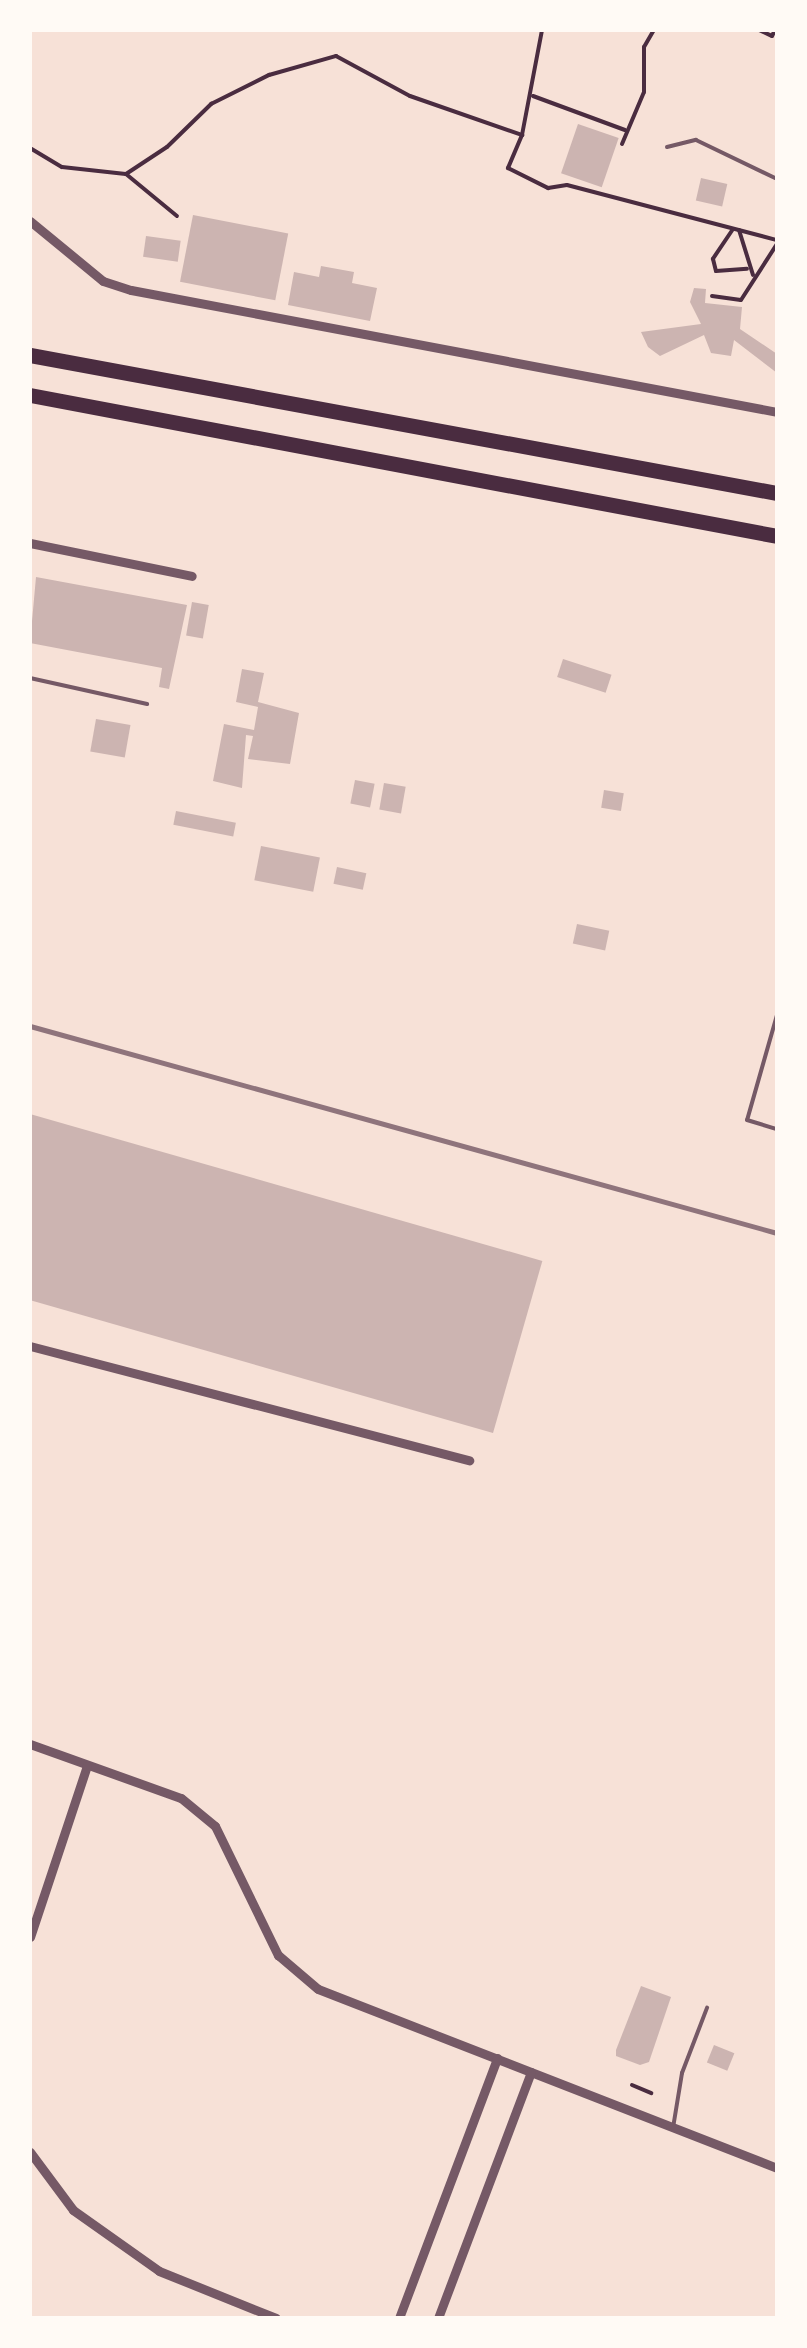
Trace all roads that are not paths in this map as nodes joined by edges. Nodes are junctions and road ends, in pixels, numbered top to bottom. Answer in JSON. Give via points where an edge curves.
{"nodes":[{"id":1,"x":667,"y":147,"type":"dead end"},
{"id":2,"x":777,"y":179,"type":"edge"},
{"id":3,"x":30,"y":221,"type":"edge"},
{"id":4,"x":30,"y":355,"type":"edge"},
{"id":5,"x":30,"y":395,"type":"edge"},
{"id":6,"x":777,"y":412,"type":"edge"},
{"id":7,"x":777,"y":493,"type":"edge"},
{"id":8,"x":777,"y":536,"type":"edge"},
{"id":9,"x":30,"y":543,"type":"edge"},
{"id":10,"x":192,"y":576,"type":"dead end"},
{"id":11,"x":30,"y":678,"type":"edge"},
{"id":12,"x":148,"y":704,"type":"dead end"},
{"id":13,"x":777,"y":1014,"type":"edge"},
{"id":14,"x":777,"y":1128,"type":"edge"},
{"id":15,"x":30,"y":1346,"type":"edge"},
{"id":16,"x":469,"y":1460,"type":"dead end"},
{"id":17,"x":30,"y":1744,"type":"edge"},
{"id":18,"x":88,"y":1766,"type":"junction"},
{"id":19,"x":30,"y":1937,"type":"edge"},
{"id":20,"x":707,"y":2008,"type":"dead end"},
{"id":21,"x":497,"y":2058,"type":"junction"},
{"id":22,"x":532,"y":2072,"type":"junction"},
{"id":23,"x":674,"y":2128,"type":"junction"},
{"id":24,"x":30,"y":2152,"type":"edge"},
{"id":25,"x":777,"y":2168,"type":"edge"},
{"id":26,"x":276,"y":2318,"type":"edge"},
{"id":27,"x":399,"y":2318,"type":"edge"},
{"id":28,"x":438,"y":2318,"type":"edge"}],
"edges":[{"from":1,"to":2,"type":"lane","via":[[696,140]]},
{"from":3,"to":6,"type":"street","via":[[103,281],[132,290]]},
{"from":4,"to":7,"type":"highway"},
{"from":5,"to":8,"type":"highway"},
{"from":9,"to":10,"type":"street"},
{"from":11,"to":12,"type":"lane"},
{"from":13,"to":14,"type":"lane","via":[[747,1120]]},
{"from":15,"to":16,"type":"street"},
{"from":17,"to":18,"type":"street"},
{"from":18,"to":19,"type":"street"},
{"from":18,"to":21,"type":"street","via":[[181,1798],[214,1826],[278,1955],[318,1989]]},
{"from":20,"to":23,"type":"lane","via":[[682,2073]]},
{"from":21,"to":22,"type":"street"},
{"from":21,"to":27,"type":"street"},
{"from":22,"to":23,"type":"street"},
{"from":22,"to":28,"type":"street"},
{"from":23,"to":25,"type":"street"},
{"from":24,"to":26,"type":"street","via":[[73,2210],[159,2271]]}]}
